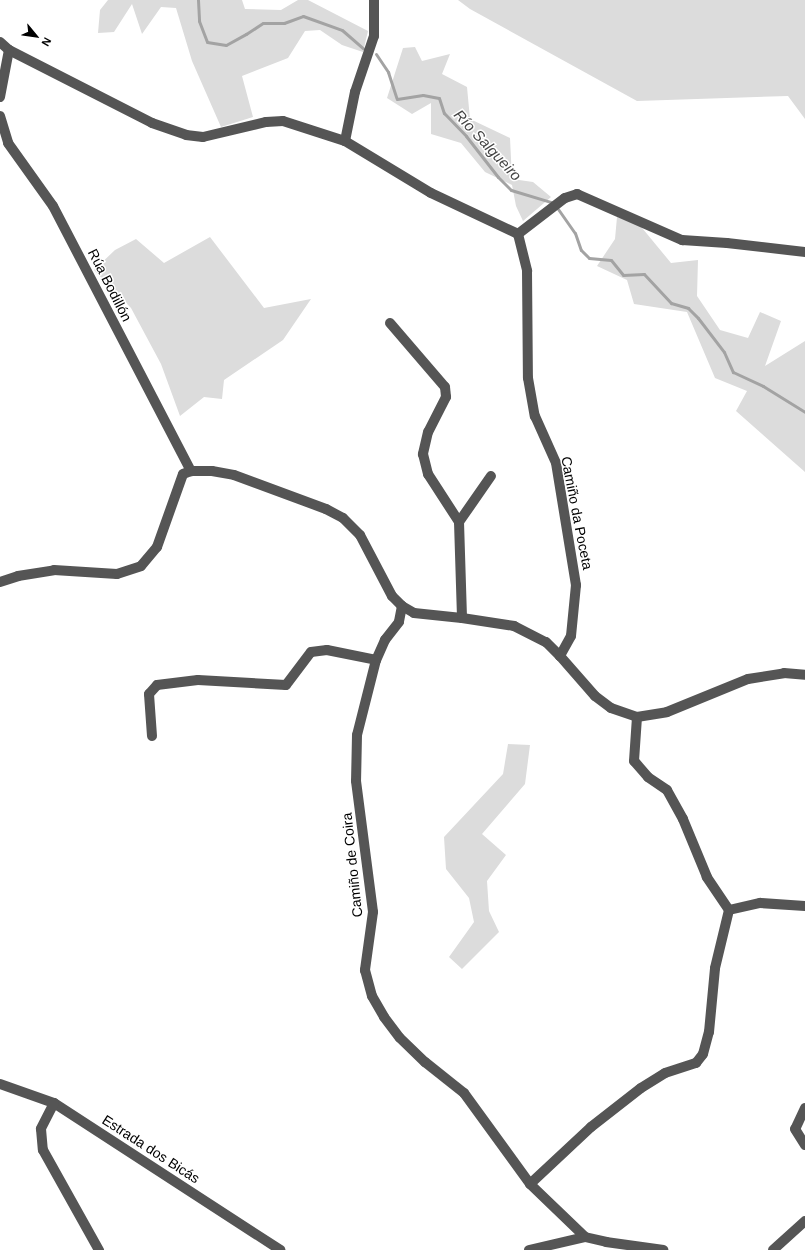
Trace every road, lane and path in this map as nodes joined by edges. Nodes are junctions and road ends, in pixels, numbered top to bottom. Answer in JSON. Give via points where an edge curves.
{"nodes":[{"id":1,"x":374,"y":0,"type":"edge"},
{"id":2,"x":0,"y":42,"type":"edge"},
{"id":3,"x":9,"y":50,"type":"junction"},
{"id":4,"x":0,"y":97,"type":"edge"},
{"id":5,"x":0,"y":116,"type":"edge"},
{"id":6,"x":346,"y":141,"type":"junction"},
{"id":7,"x":518,"y":234,"type":"junction"},
{"id":8,"x":805,"y":252,"type":"edge"},
{"id":9,"x":390,"y":323,"type":"dead end"},
{"id":10,"x":191,"y":471,"type":"junction"},
{"id":11,"x":491,"y":476,"type":"dead end"},
{"id":12,"x":459,"y":522,"type":"junction"},
{"id":13,"x":0,"y":582,"type":"edge"},
{"id":14,"x":402,"y":606,"type":"junction"},
{"id":15,"x":462,"y":618,"type":"junction"},
{"id":16,"x":560,"y":656,"type":"junction"},
{"id":17,"x":376,"y":660,"type":"junction"},
{"id":18,"x":805,"y":675,"type":"edge"},
{"id":19,"x":637,"y":717,"type":"junction"},
{"id":20,"x":152,"y":736,"type":"dead end"},
{"id":21,"x":805,"y":906,"type":"edge"},
{"id":22,"x":729,"y":910,"type":"junction"},
{"id":23,"x":0,"y":1084,"type":"edge"},
{"id":24,"x":54,"y":1103,"type":"junction"},
{"id":25,"x":805,"y":1108,"type":"edge"},
{"id":26,"x":805,"y":1145,"type":"edge"},
{"id":27,"x":530,"y":1184,"type":"junction"},
{"id":28,"x":805,"y":1221,"type":"edge"},
{"id":29,"x":585,"y":1237,"type":"junction"},
{"id":30,"x":99,"y":1250,"type":"edge"},
{"id":31,"x":280,"y":1250,"type":"edge"},
{"id":32,"x":529,"y":1250,"type":"edge"},
{"id":33,"x":663,"y":1250,"type":"edge"},
{"id":34,"x":773,"y":1250,"type":"edge"}],
"edges":[{"from":1,"to":6,"type":"street","via":[[374,36],[355,92]]},
{"from":2,"to":3,"type":"street"},
{"from":3,"to":4,"type":"street"},
{"from":3,"to":6,"type":"street","via":[[152,123],[186,135],[203,137],[266,122],[283,121]]},
{"from":5,"to":10,"type":"street","name":"Rúa Bodillón","via":[[8,143],[53,206]]},
{"from":6,"to":7,"type":"street","via":[[431,194]]},
{"from":7,"to":8,"type":"street","via":[[565,198],[577,194],[682,240]]},
{"from":7,"to":16,"type":"street","name":"Camiño da Poceta","via":[[527,271],[528,378],[535,416],[556,464],[576,586],[571,636]]},
{"from":9,"to":12,"type":"street","via":[[445,387],[446,397],[428,432],[423,454],[428,474]]},
{"from":10,"to":13,"type":"street","via":[[183,474],[157,547],[141,566],[117,574],[54,570]]},
{"from":10,"to":14,"type":"street","via":[[234,475],[326,509],[343,518],[360,535],[392,596]]},
{"from":11,"to":12,"type":"street"},
{"from":12,"to":15,"type":"street"},
{"from":14,"to":15,"type":"street","via":[[414,613]]},
{"from":14,"to":17,"type":"street","name":"Camiño de Coira","via":[[399,622],[385,640]]},
{"from":15,"to":16,"type":"street","via":[[514,626],[546,642]]},
{"from":16,"to":19,"type":"street","via":[[595,696],[611,708]]},
{"from":17,"to":20,"type":"street","via":[[327,650],[311,652],[286,685],[198,680],[157,685],[149,694]]},
{"from":17,"to":27,"type":"street","name":"Camiño de Coira","via":[[357,735],[356,781],[373,912],[365,970],[372,996],[400,1038],[424,1062],[464,1093]]},
{"from":18,"to":19,"type":"street","via":[[784,673],[748,679],[667,712]]},
{"from":19,"to":22,"type":"street","via":[[634,761],[648,776],[667,790],[683,819],[707,877]]},
{"from":21,"to":22,"type":"street","via":[[760,903]]},
{"from":22,"to":27,"type":"street","via":[[715,968],[708,1032],[702,1054],[696,1063],[666,1073],[641,1088],[591,1126]]},
{"from":23,"to":24,"type":"street","name":"Estrada dos Bicás"},
{"from":24,"to":30,"type":"street","via":[[41,1129],[44,1150]]},
{"from":24,"to":31,"type":"street","name":"Estrada dos Bicás"},
{"from":25,"to":26,"type":"street","via":[[795,1129]]},
{"from":27,"to":29,"type":"street","name":"Camiño de Coira"},
{"from":28,"to":34,"type":"street"},
{"from":29,"to":32,"type":"street"},
{"from":29,"to":33,"type":"street"}]}
